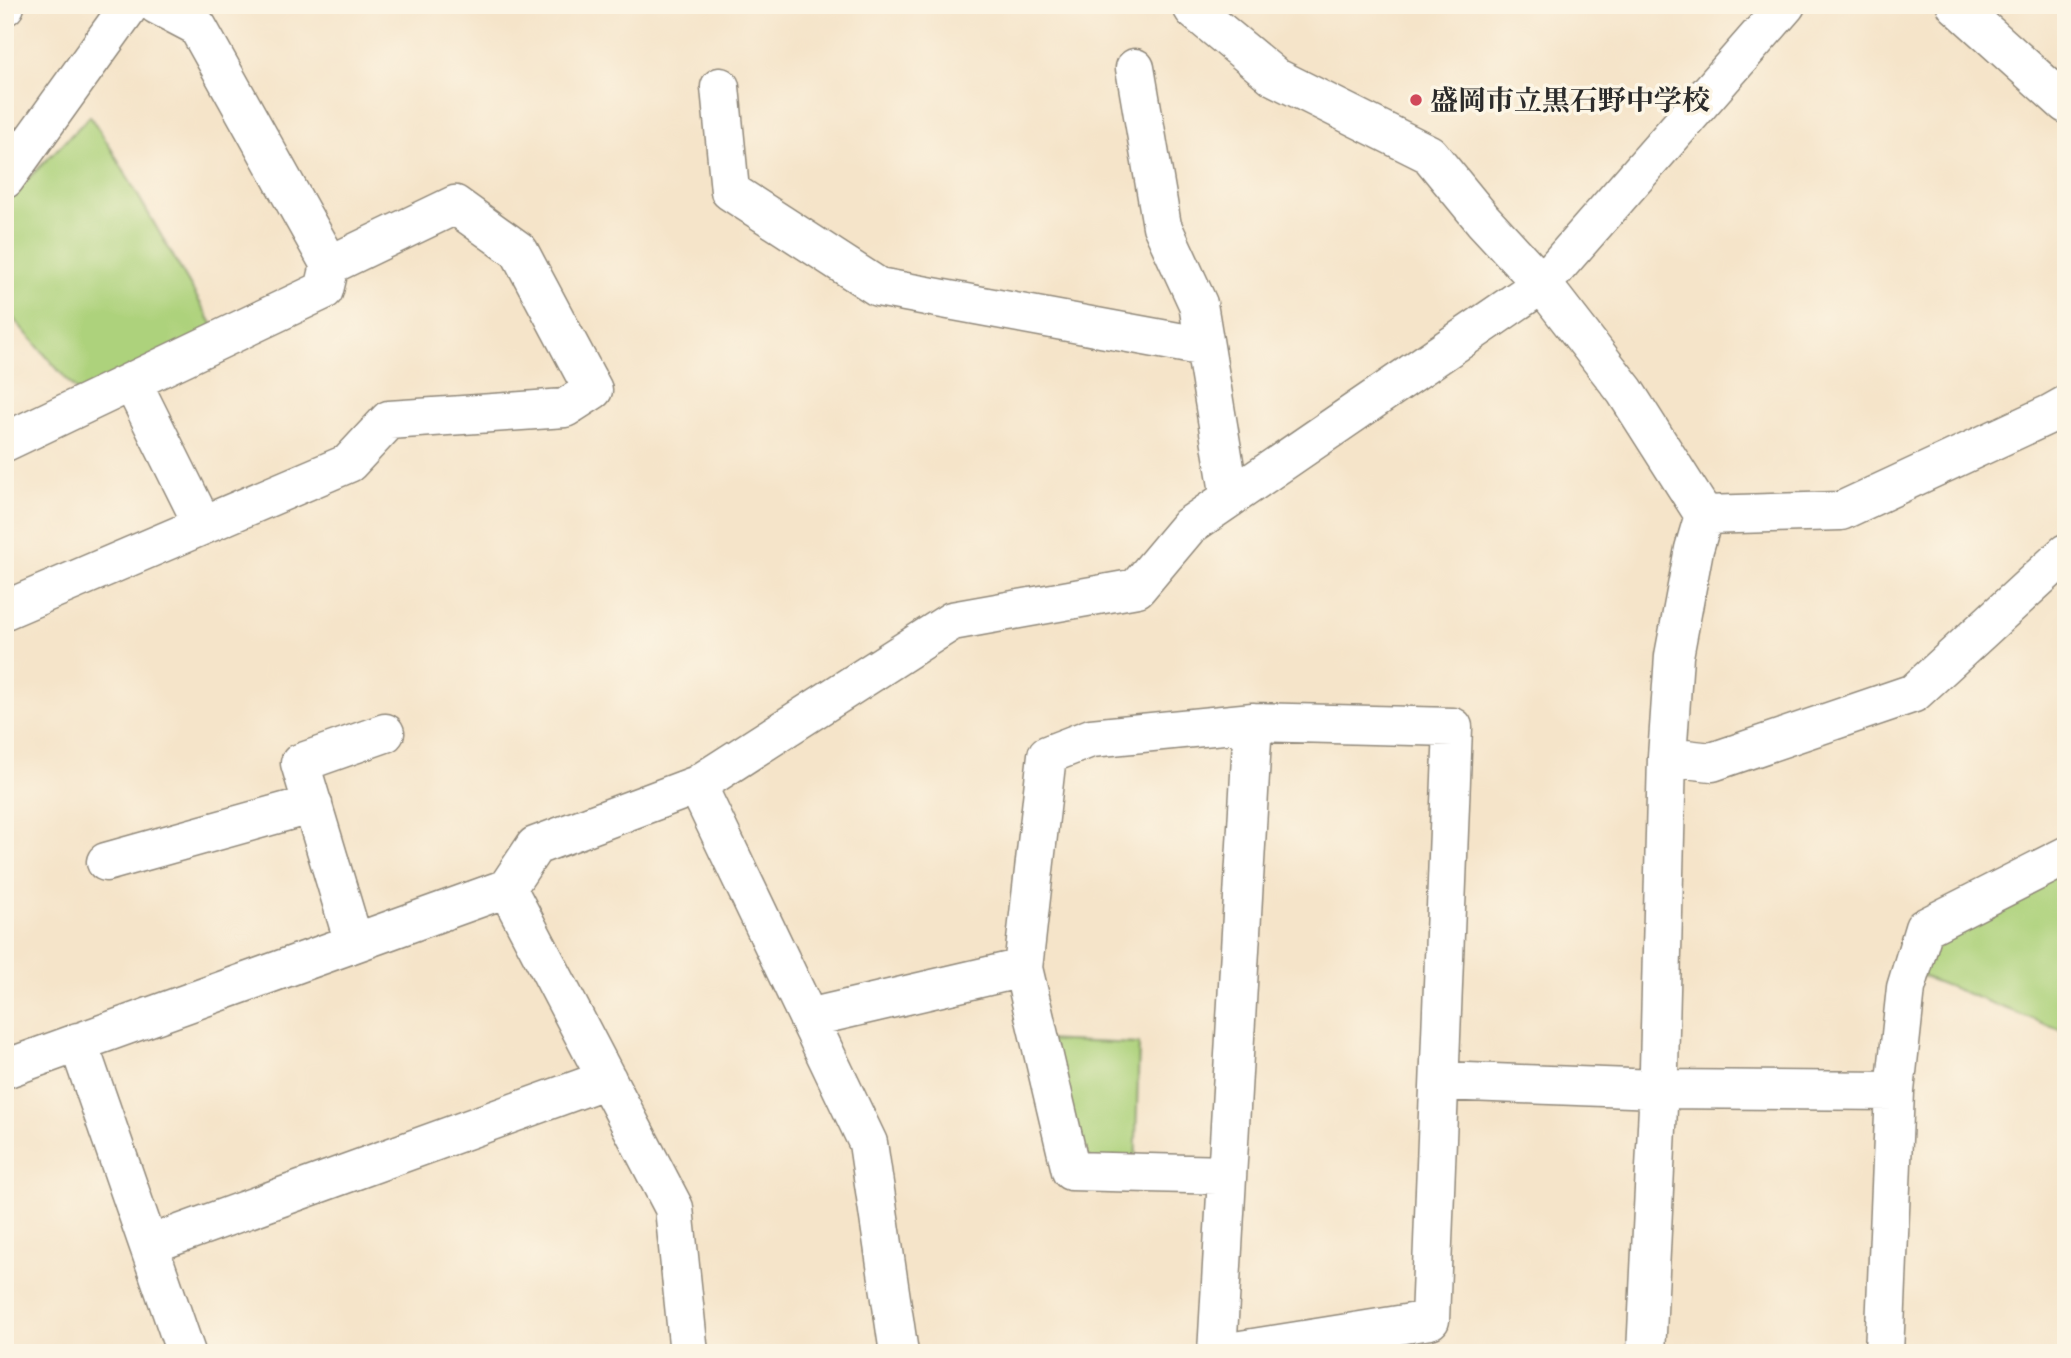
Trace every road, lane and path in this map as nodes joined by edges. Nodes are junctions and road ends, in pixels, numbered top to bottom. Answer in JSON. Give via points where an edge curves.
{"nodes":[{"id":1,"x":130,"y":5,"type":"edge"},
{"id":2,"x":156,"y":5,"type":"edge"},
{"id":3,"x":1191,"y":5,"type":"edge"},
{"id":4,"x":1786,"y":5,"type":"edge"},
{"id":5,"x":1956,"y":5,"type":"edge"},
{"id":6,"x":1135,"y":68,"type":"dead end"},
{"id":7,"x":720,"y":87,"type":"dead end"},
{"id":8,"x":2066,"y":104,"type":"edge"},
{"id":9,"x":5,"y":179,"type":"edge"},
{"id":10,"x":330,"y":265,"type":"junction"},
{"id":11,"x":1542,"y":284,"type":"junction"},
{"id":12,"x":1205,"y":347,"type":"junction"},
{"id":13,"x":132,"y":382,"type":"junction"},
{"id":14,"x":2066,"y":405,"type":"edge"},
{"id":15,"x":5,"y":442,"type":"edge"},
{"id":16,"x":1230,"y":498,"type":"junction"},
{"id":17,"x":1704,"y":515,"type":"junction"},
{"id":18,"x":203,"y":525,"type":"junction"},
{"id":19,"x":2066,"y":553,"type":"edge"},
{"id":20,"x":5,"y":610,"type":"edge"},
{"id":21,"x":1253,"y":722,"type":"junction"},
{"id":22,"x":385,"y":733,"type":"dead end"},
{"id":23,"x":1667,"y":757,"type":"junction"},
{"id":24,"x":697,"y":785,"type":"junction"},
{"id":25,"x":313,"y":804,"type":"junction"},
{"id":26,"x":2066,"y":856,"type":"edge"},
{"id":27,"x":106,"y":862,"type":"dead end"},
{"id":28,"x":507,"y":888,"type":"junction"},
{"id":29,"x":354,"y":943,"type":"junction"},
{"id":30,"x":1023,"y":968,"type":"junction"},
{"id":31,"x":808,"y":1018,"type":"junction"},
{"id":32,"x":78,"y":1042,"type":"junction"},
{"id":33,"x":5,"y":1069,"type":"edge"},
{"id":34,"x":607,"y":1079,"type":"junction"},
{"id":35,"x":1440,"y":1081,"type":"junction"},
{"id":36,"x":1658,"y":1089,"type":"junction"},
{"id":37,"x":1895,"y":1091,"type":"junction"},
{"id":38,"x":1227,"y":1175,"type":"junction"},
{"id":39,"x":149,"y":1245,"type":"junction"},
{"id":40,"x":186,"y":1353,"type":"edge"},
{"id":41,"x":689,"y":1353,"type":"edge"},
{"id":42,"x":899,"y":1353,"type":"edge"},
{"id":43,"x":1220,"y":1353,"type":"edge"},
{"id":44,"x":1646,"y":1353,"type":"edge"},
{"id":45,"x":1884,"y":1353,"type":"edge"}],
"edges":[{"from":1,"to":9,"type":"street"},
{"from":2,"to":10,"type":"street","via":[[197,26]]},
{"from":3,"to":11,"type":"street","via":[[1275,78],[1429,154]]},
{"from":4,"to":11,"type":"street"},
{"from":5,"to":8,"type":"street"},
{"from":6,"to":12,"type":"street","via":[[1162,226],[1198,304]]},
{"from":7,"to":12,"type":"street","via":[[730,191],[878,286]]},
{"from":10,"to":13,"type":"street","via":[[324,290]]},
{"from":10,"to":18,"type":"street","via":[[455,205],[519,251],[593,390],[565,408],[390,420],[349,463]]},
{"from":11,"to":16,"type":"street"},
{"from":11,"to":17,"type":"street","via":[[1625,391]]},
{"from":12,"to":16,"type":"street"},
{"from":13,"to":15,"type":"street"},
{"from":13,"to":18,"type":"street"},
{"from":14,"to":17,"type":"street","via":[[1841,511]]},
{"from":16,"to":24,"type":"street","via":[[1189,526],[1137,588],[953,621]]},
{"from":17,"to":23,"type":"street","via":[[1674,656]]},
{"from":18,"to":20,"type":"street"},
{"from":19,"to":23,"type":"street","via":[[1914,693],[1712,762]]},
{"from":21,"to":30,"type":"street","via":[[1091,738],[1047,755]]},
{"from":21,"to":35,"type":"street","via":[[1453,727]]},
{"from":21,"to":38,"type":"street"},
{"from":22,"to":25,"type":"street","via":[[300,763]]},
{"from":23,"to":36,"type":"street"},
{"from":24,"to":28,"type":"street","via":[[536,846]]},
{"from":24,"to":31,"type":"street"},
{"from":25,"to":27,"type":"street"},
{"from":25,"to":29,"type":"street"},
{"from":26,"to":37,"type":"street","via":[[1924,928],[1906,988]]},
{"from":28,"to":29,"type":"street"},
{"from":28,"to":34,"type":"street"},
{"from":29,"to":32,"type":"street"},
{"from":30,"to":31,"type":"street"},
{"from":30,"to":38,"type":"street","via":[[1071,1171]]},
{"from":31,"to":42,"type":"street","via":[[868,1143]]},
{"from":32,"to":33,"type":"street"},
{"from":32,"to":39,"type":"street"},
{"from":34,"to":39,"type":"street"},
{"from":34,"to":41,"type":"street","via":[[674,1208]]},
{"from":35,"to":36,"type":"street"},
{"from":35,"to":43,"type":"street","via":[[1430,1320]]},
{"from":36,"to":37,"type":"street"},
{"from":36,"to":44,"type":"street"},
{"from":37,"to":45,"type":"street"},
{"from":38,"to":43,"type":"street"},
{"from":39,"to":40,"type":"street"}]}
